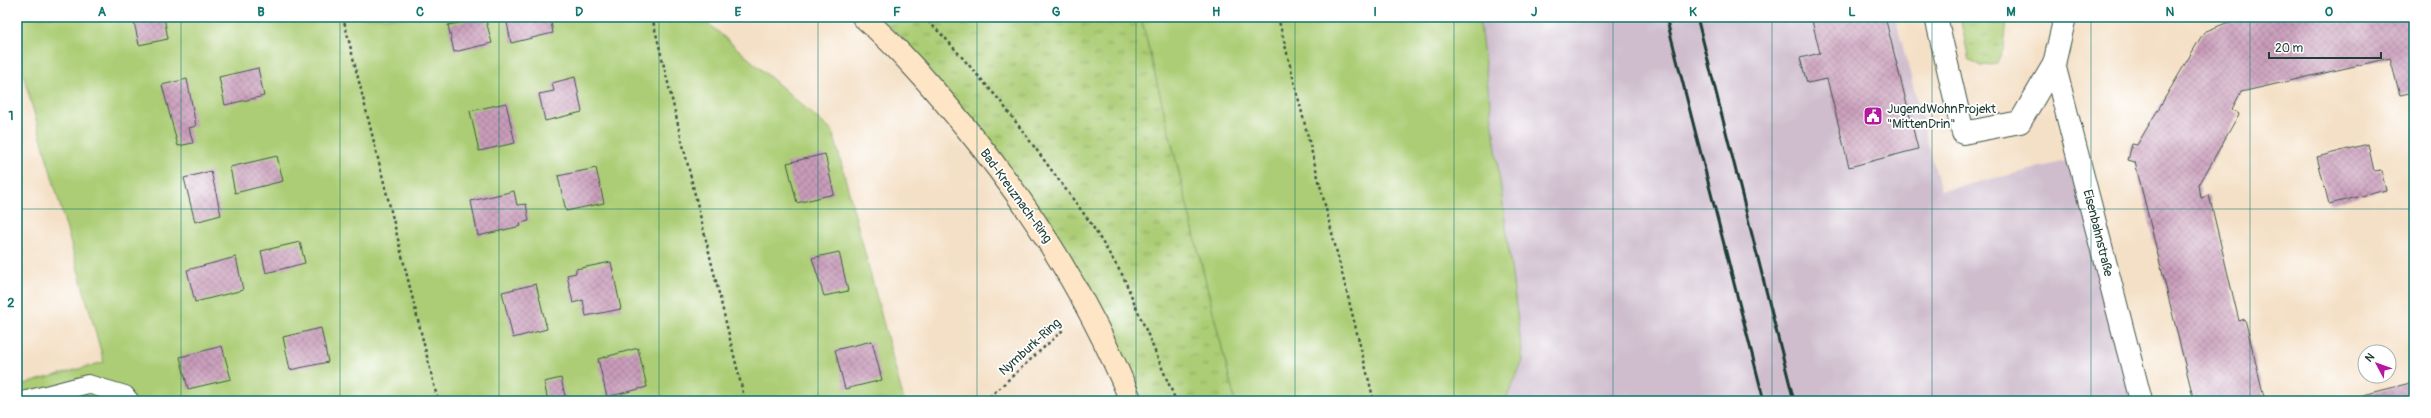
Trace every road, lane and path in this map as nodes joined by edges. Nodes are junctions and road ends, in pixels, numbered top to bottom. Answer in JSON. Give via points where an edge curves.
{"nodes":[{"id":1,"x":343,"y":17,"type":"edge"},
{"id":2,"x":652,"y":17,"type":"edge"},
{"id":3,"x":863,"y":17,"type":"edge"},
{"id":4,"x":924,"y":17,"type":"edge"},
{"id":5,"x":1278,"y":17,"type":"edge"},
{"id":6,"x":1936,"y":17,"type":"edge"},
{"id":7,"x":2065,"y":17,"type":"edge"},
{"id":8,"x":2054,"y":64,"type":"junction"},
{"id":9,"x":1089,"y":308,"type":"junction"},
{"id":10,"x":23,"y":401,"type":"edge"},
{"id":11,"x":130,"y":401,"type":"edge"},
{"id":12,"x":438,"y":401,"type":"edge"},
{"id":13,"x":745,"y":401,"type":"edge"},
{"id":14,"x":985,"y":401,"type":"edge"},
{"id":15,"x":1131,"y":401,"type":"edge"},
{"id":16,"x":1176,"y":401,"type":"edge"},
{"id":17,"x":1374,"y":401,"type":"edge"},
{"id":18,"x":2141,"y":401,"type":"edge"}],
"edges":[{"from":1,"to":12,"type":"path"},
{"from":2,"to":13,"type":"path"},
{"from":3,"to":9,"type":"main road","name":"Bad-Kreuznach-Ring","via":[[909,61],[994,163],[1061,260]]},
{"from":4,"to":16,"type":"path","via":[[1001,102],[1090,222],[1122,276]]},
{"from":5,"to":17,"type":"path"},
{"from":6,"to":8,"type":"street","via":[[1963,133],[2020,122]]},
{"from":7,"to":8,"type":"street"},
{"from":8,"to":18,"type":"street","name":"Eisenbahnstraße"},
{"from":9,"to":14,"type":"path","name":"Nymburk-Ring"},
{"from":9,"to":15,"type":"main road","name":"Bad-Kreuznach-Ring"},
{"from":10,"to":11,"type":"lane","via":[[88,384],[125,395]]}]}
